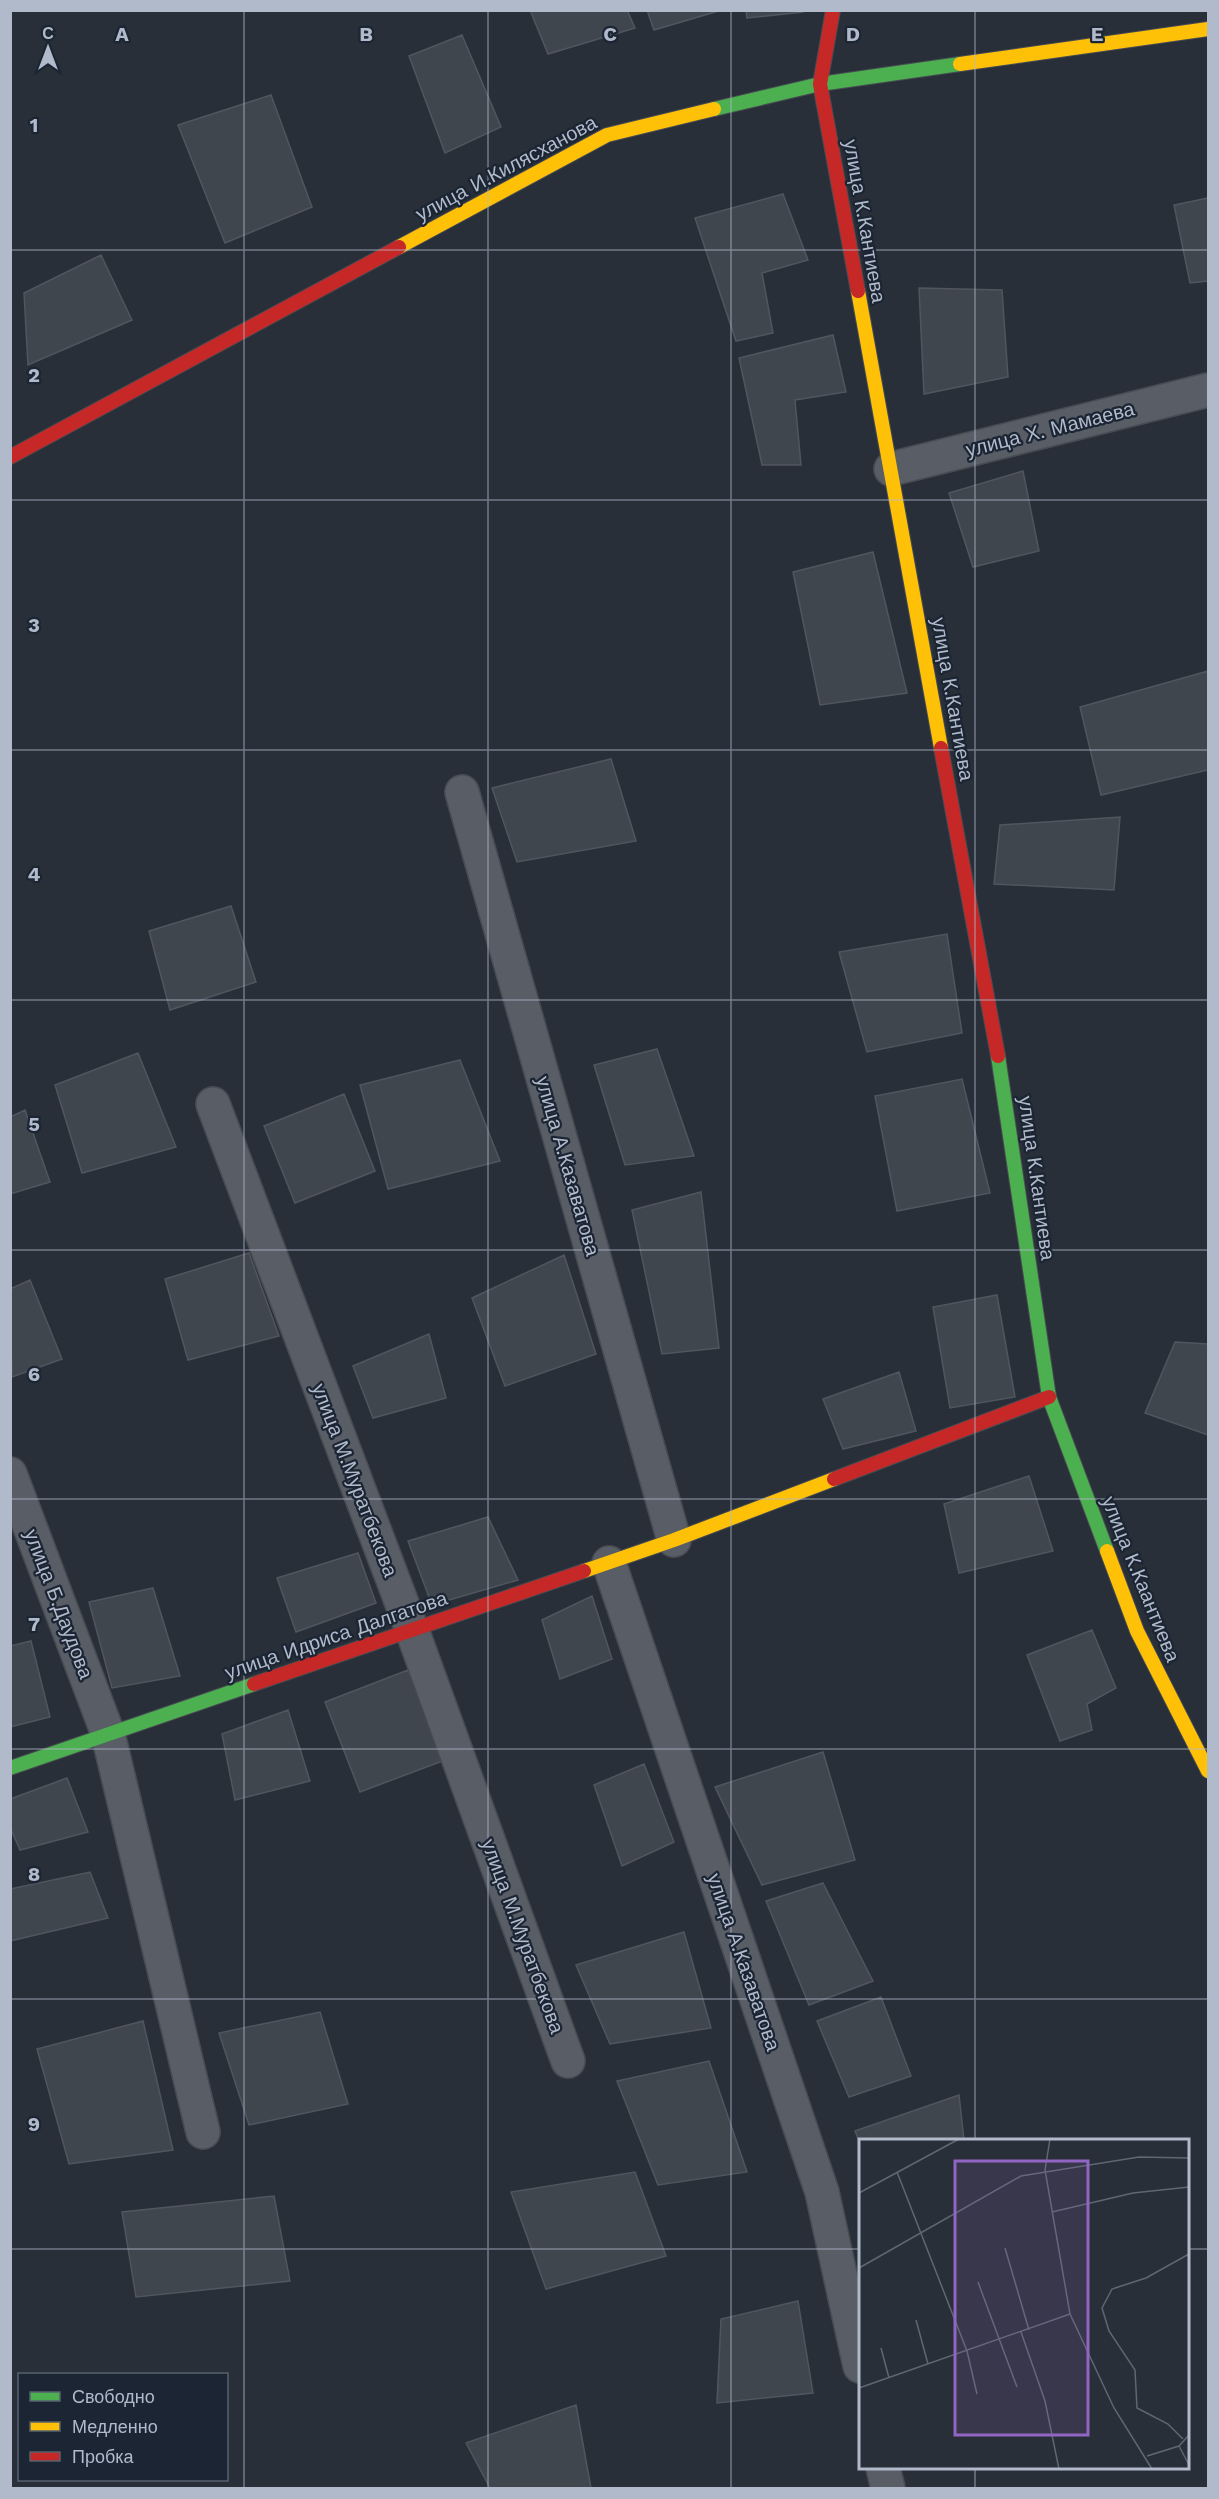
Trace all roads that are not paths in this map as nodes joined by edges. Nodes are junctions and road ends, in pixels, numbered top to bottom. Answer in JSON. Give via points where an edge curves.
{"nodes":[{"id":1,"x":833,"y":10,"type":"edge"},
{"id":2,"x":1209,"y":29,"type":"edge"},
{"id":3,"x":820,"y":84,"type":"junction"},
{"id":4,"x":1209,"y":390,"type":"edge"},
{"id":5,"x":10,"y":457,"type":"edge"},
{"id":6,"x":891,"y":469,"type":"junction"},
{"id":7,"x":462,"y":792,"type":"dead end"},
{"id":8,"x":213,"y":1104,"type":"dead end"},
{"id":9,"x":1049,"y":1396,"type":"junction"},
{"id":10,"x":10,"y":1474,"type":"edge"},
{"id":11,"x":674,"y":1540,"type":"junction"},
{"id":12,"x":609,"y":1563,"type":"junction"},
{"id":13,"x":412,"y":1630,"type":"junction"},
{"id":14,"x":108,"y":1734,"type":"junction"},
{"id":15,"x":10,"y":1768,"type":"edge"},
{"id":16,"x":1209,"y":1771,"type":"edge"},
{"id":17,"x":568,"y":2061,"type":"dead end"},
{"id":18,"x":202,"y":2132,"type":"dead end"},
{"id":19,"x":859,"y":2357,"type":"edge"},
{"id":20,"x":883,"y":2469,"type":"edge"},
{"id":21,"x":888,"y":2488,"type":"edge"}],
"edges":[{"from":1,"to":3,"type":"street","name":"улица К.Кантиева"},
{"from":2,"to":3,"type":"street","name":"улица И.Килясханова"},
{"from":3,"to":5,"type":"street","name":"улица И.Килясханова","via":[[607,135]]},
{"from":3,"to":6,"type":"street","name":"улица К.Кантиева"},
{"from":4,"to":6,"type":"street","name":"улица Х. Мамаева"},
{"from":6,"to":9,"type":"street","name":"улица К.Кантиева","via":[[1003,1085]]},
{"from":7,"to":11,"type":"street","name":"улица А.Казаватова"},
{"from":8,"to":13,"type":"street","name":"улица М.Муратбекова"},
{"from":9,"to":11,"type":"street","name":"улица Идриса Далгатова"},
{"from":9,"to":16,"type":"street","name":"улица К.Каантиева","via":[[1137,1630]]},
{"from":10,"to":14,"type":"street","name":"улица Б.Даудова"},
{"from":11,"to":12,"type":"street","name":"улица Идриса Далгатова"},
{"from":12,"to":13,"type":"street","name":"улица Идриса Далгатова"},
{"from":12,"to":19,"type":"street","name":"улица А.Казаватова","via":[[822,2192]]},
{"from":13,"to":14,"type":"street","name":"улица Идриса Далгатова"},
{"from":13,"to":17,"type":"street","name":"улица М.Муратбекова"},
{"from":14,"to":15,"type":"street","name":"улица Идриса Далгатова"},
{"from":14,"to":18,"type":"street","name":"улица Б.Даудова"},
{"from":20,"to":21,"type":"street"}]}
